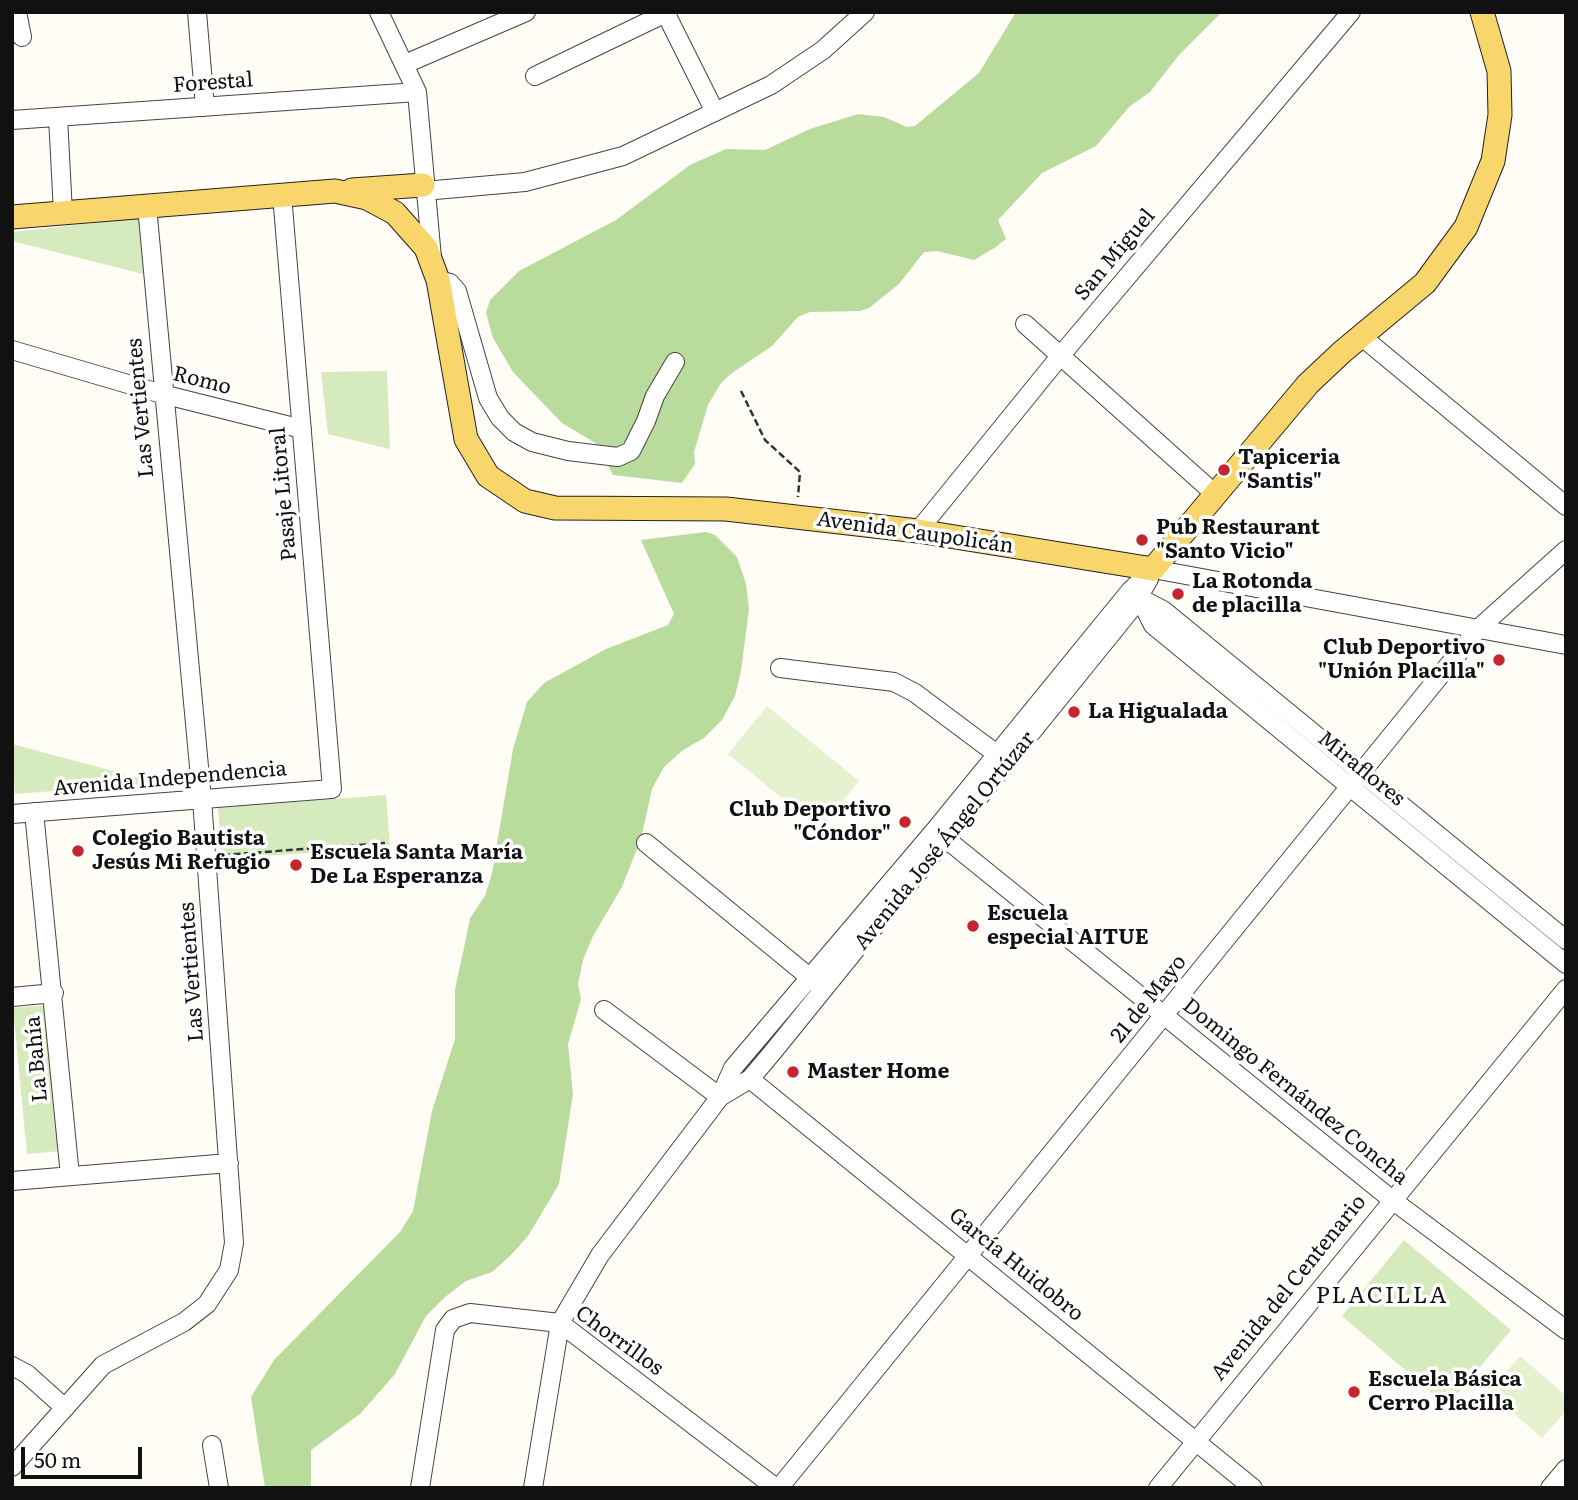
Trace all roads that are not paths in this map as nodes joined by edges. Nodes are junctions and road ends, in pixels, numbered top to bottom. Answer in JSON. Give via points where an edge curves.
{"nodes":[{"id":1,"x":17,"y":12,"type":"edge"},
{"id":2,"x":197,"y":12,"type":"edge"},
{"id":3,"x":379,"y":12,"type":"edge"},
{"id":4,"x":526,"y":12,"type":"edge"},
{"id":5,"x":865,"y":12,"type":"edge"},
{"id":6,"x":1351,"y":12,"type":"edge"},
{"id":7,"x":1482,"y":12,"type":"edge"},
{"id":8,"x":666,"y":13,"type":"edge"},
{"id":9,"x":22,"y":37,"type":"dead end"},
{"id":10,"x":405,"y":64,"type":"junction"},
{"id":11,"x":535,"y":76,"type":"dead end"},
{"id":12,"x":417,"y":92,"type":"junction"},
{"id":13,"x":205,"y":107,"type":"junction"},
{"id":14,"x":715,"y":112,"type":"junction"},
{"id":15,"x":58,"y":117,"type":"junction"},
{"id":16,"x":12,"y":120,"type":"edge"},
{"id":17,"x":424,"y":188,"type":"junction"},
{"id":18,"x":335,"y":191,"type":"junction"},
{"id":19,"x":282,"y":195,"type":"junction"},
{"id":20,"x":147,"y":206,"type":"junction"},
{"id":21,"x":63,"y":213,"type":"junction"},
{"id":22,"x":12,"y":218,"type":"edge"},
{"id":23,"x":435,"y":271,"type":"junction"},
{"id":24,"x":1025,"y":324,"type":"dead end"},
{"id":25,"x":1361,"y":336,"type":"junction"},
{"id":26,"x":12,"y":350,"type":"edge"},
{"id":27,"x":1060,"y":355,"type":"junction"},
{"id":28,"x":675,"y":362,"type":"dead end"},
{"id":29,"x":162,"y":394,"type":"junction"},
{"id":30,"x":302,"y":429,"type":"junction"},
{"id":31,"x":1215,"y":494,"type":"junction"},
{"id":32,"x":1566,"y":506,"type":"edge"},
{"id":33,"x":918,"y":531,"type":"junction"},
{"id":34,"x":1566,"y":550,"type":"edge"},
{"id":35,"x":1153,"y":569,"type":"junction"},
{"id":36,"x":1135,"y":595,"type":"junction"},
{"id":37,"x":1478,"y":629,"type":"junction"},
{"id":38,"x":1566,"y":645,"type":"edge"},
{"id":39,"x":780,"y":668,"type":"dead end"},
{"id":40,"x":1002,"y":758,"type":"junction"},
{"id":41,"x":1363,"y":771,"type":"junction"},
{"id":42,"x":1349,"y":788,"type":"junction"},
{"id":43,"x":332,"y":789,"type":"joint"},
{"id":44,"x":202,"y":799,"type":"junction"},
{"id":45,"x":34,"y":812,"type":"junction"},
{"id":46,"x":12,"y":814,"type":"edge"},
{"id":47,"x":941,"y":835,"type":"junction"},
{"id":48,"x":646,"y":844,"type":"dead end"},
{"id":49,"x":1566,"y":940,"type":"edge"},
{"id":50,"x":1566,"y":964,"type":"edge"},
{"id":51,"x":810,"y":978,"type":"junction"},
{"id":52,"x":825,"y":989,"type":"junction"},
{"id":53,"x":1566,"y":989,"type":"edge"},
{"id":54,"x":54,"y":993,"type":"junction"},
{"id":55,"x":12,"y":997,"type":"edge"},
{"id":56,"x":604,"y":1010,"type":"dead end"},
{"id":57,"x":1164,"y":1017,"type":"junction"},
{"id":58,"x":750,"y":1079,"type":"junction"},
{"id":59,"x":720,"y":1097,"type":"junction"},
{"id":60,"x":229,"y":1163,"type":"junction"},
{"id":61,"x":70,"y":1176,"type":"junction"},
{"id":62,"x":12,"y":1181,"type":"edge"},
{"id":63,"x":1391,"y":1199,"type":"junction"},
{"id":64,"x":968,"y":1256,"type":"junction"},
{"id":65,"x":560,"y":1323,"type":"junction"},
{"id":66,"x":1566,"y":1330,"type":"edge"},
{"id":67,"x":12,"y":1366,"type":"edge"},
{"id":68,"x":65,"y":1408,"type":"junction"},
{"id":69,"x":1194,"y":1440,"type":"junction"},
{"id":70,"x":212,"y":1445,"type":"dead end"},
{"id":71,"x":12,"y":1467,"type":"edge"},
{"id":72,"x":1566,"y":1469,"type":"edge"},
{"id":73,"x":219,"y":1488,"type":"edge"},
{"id":74,"x":420,"y":1488,"type":"edge"},
{"id":75,"x":533,"y":1488,"type":"edge"},
{"id":76,"x":778,"y":1488,"type":"edge"},
{"id":77,"x":1158,"y":1488,"type":"edge"},
{"id":78,"x":1253,"y":1488,"type":"edge"},
{"id":79,"x":1550,"y":1488,"type":"edge"}],
"edges":[{"from":1,"to":9,"type":"street"},
{"from":2,"to":13,"type":"street"},
{"from":3,"to":10,"type":"street"},
{"from":4,"to":10,"type":"street"},
{"from":5,"to":14,"type":"street","via":[[798,68]]},
{"from":6,"to":27,"type":"street","name":"San Miguel"},
{"from":7,"to":25,"type":"main road","name":"Avenida José Ángel Ortúzar","via":[[1500,92],[1498,139],[1486,184],[1466,227],[1440,265]]},
{"from":8,"to":11,"type":"street"},
{"from":8,"to":14,"type":"street"},
{"from":10,"to":12,"type":"street"},
{"from":12,"to":13,"type":"street","name":"Forestal"},
{"from":12,"to":17,"type":"street"},
{"from":13,"to":15,"type":"street","name":"Forestal"},
{"from":14,"to":17,"type":"street","via":[[655,143],[591,167],[525,182]]},
{"from":15,"to":16,"type":"street","name":"Forestal"},
{"from":15,"to":21,"type":"street"},
{"from":17,"to":18,"type":"main road"},
{"from":17,"to":23,"type":"street"},
{"from":18,"to":19,"type":"main road"},
{"from":18,"to":23,"type":"main road","via":[[367,198],[395,213],[418,236]]},
{"from":19,"to":20,"type":"main road"},
{"from":19,"to":30,"type":"street","name":"Pasaje Litoral"},
{"from":20,"to":21,"type":"main road"},
{"from":20,"to":29,"type":"street","name":"Las Vertientes"},
{"from":21,"to":22,"type":"main road"},
{"from":23,"to":28,"type":"street","via":[[457,291],[494,408],[514,432],[540,445],[618,457],[631,451]]},
{"from":23,"to":33,"type":"main road","name":"Avenida Caupolicán","via":[[462,425],[479,464],[499,485],[525,501],[555,508],[726,509]]},
{"from":24,"to":27,"type":"street"},
{"from":25,"to":31,"type":"main road","name":"Avenida José Ángel Ortúzar","via":[[1308,384]]},
{"from":25,"to":32,"type":"street"},
{"from":26,"to":29,"type":"street","name":"Romo"},
{"from":27,"to":31,"type":"street"},
{"from":27,"to":33,"type":"street","name":"San Miguel"},
{"from":29,"to":30,"type":"street","name":"Romo"},
{"from":29,"to":44,"type":"street","name":"Las Vertientes"},
{"from":30,"to":43,"type":"street","name":"Pasaje Litoral"},
{"from":31,"to":35,"type":"main road","name":"Avenida José Ángel Ortúzar"},
{"from":33,"to":35,"type":"main road","name":"Avenida Caupolicán"},
{"from":34,"to":37,"type":"street","name":"21 de Mayo"},
{"from":35,"to":36,"type":"street","name":"Avenida José Ángel Ortúzar"},
{"from":35,"to":37,"type":"street","name":"Avenida Caupolicán"},
{"from":36,"to":40,"type":"street","name":"Avenida José Ángel Ortúzar"},
{"from":36,"to":41,"type":"street","name":"Miraflores","via":[[1163,610]]},
{"from":36,"to":42,"type":"street","name":"Miraflores","via":[[1153,625]]},
{"from":37,"to":38,"type":"street","name":"Avenida Caupolicán"},
{"from":37,"to":41,"type":"street","name":"21 de Mayo"},
{"from":39,"to":40,"type":"street","via":[[894,682]]},
{"from":40,"to":47,"type":"street","name":"Avenida José Ángel Ortúzar"},
{"from":41,"to":42,"type":"street","name":"21 de Mayo"},
{"from":41,"to":49,"type":"street","name":"Miraflores"},
{"from":42,"to":50,"type":"street","name":"Miraflores"},
{"from":42,"to":57,"type":"street","name":"21 de Mayo"},
{"from":43,"to":44,"type":"street","name":"Avenida Independencia"},
{"from":44,"to":45,"type":"street","name":"Avenida Independencia"},
{"from":44,"to":60,"type":"street","name":"Las Vertientes"},
{"from":45,"to":46,"type":"street","name":"Avenida Independencia"},
{"from":45,"to":54,"type":"street","name":"La Bahía"},
{"from":47,"to":51,"type":"street","name":"Avenida José Ángel Ortúzar"},
{"from":47,"to":52,"type":"street","name":"Avenida José Ángel Ortúzar"},
{"from":47,"to":57,"type":"street","name":"Domingo Fernández Concha"},
{"from":48,"to":51,"type":"street"},
{"from":51,"to":52,"type":"street"},
{"from":51,"to":59,"type":"street","name":"Avenida José Ángel Ortúzar","via":[[733,1068]]},
{"from":52,"to":58,"type":"street","name":"Avenida José Ángel Ortúzar"},
{"from":53,"to":63,"type":"street","name":"Avenida del Centenario"},
{"from":54,"to":55,"type":"street"},
{"from":54,"to":61,"type":"street","name":"La Bahía"},
{"from":56,"to":59,"type":"street"},
{"from":57,"to":63,"type":"street","name":"Domingo Fernández Concha"},
{"from":57,"to":64,"type":"street","name":"21 de Mayo"},
{"from":58,"to":59,"type":"street","name":"Avenida José Ángel Ortúzar"},
{"from":58,"to":64,"type":"street","name":"García Huidobro"},
{"from":59,"to":65,"type":"street","name":"Avenida José Ángel Ortúzar","via":[[600,1255]]},
{"from":60,"to":61,"type":"street"},
{"from":60,"to":68,"type":"street","name":"Las Vertientes","via":[[234,1244],[229,1269],[216,1293],[184,1322],[103,1365]]},
{"from":61,"to":62,"type":"street"},
{"from":63,"to":66,"type":"street","name":"Domingo Fernández Concha"},
{"from":63,"to":69,"type":"street","name":"Avenida del Centenario"},
{"from":64,"to":69,"type":"street","name":"García Huidobro"},
{"from":64,"to":76,"type":"street","name":"21 de Mayo"},
{"from":65,"to":74,"type":"street","name":"Chorrillos","via":[[470,1313],[453,1319],[445,1330]]},
{"from":65,"to":75,"type":"street","name":"Avenida José Ángel Ortúzar"},
{"from":65,"to":76,"type":"street","name":"Chorrillos"},
{"from":67,"to":68,"type":"street"},
{"from":68,"to":71,"type":"street","name":"Las Vertientes"},
{"from":69,"to":77,"type":"street","name":"Avenida del Centenario"},
{"from":69,"to":78,"type":"street","name":"García Huidobro"},
{"from":70,"to":73,"type":"street"},
{"from":72,"to":79,"type":"street"}]}
